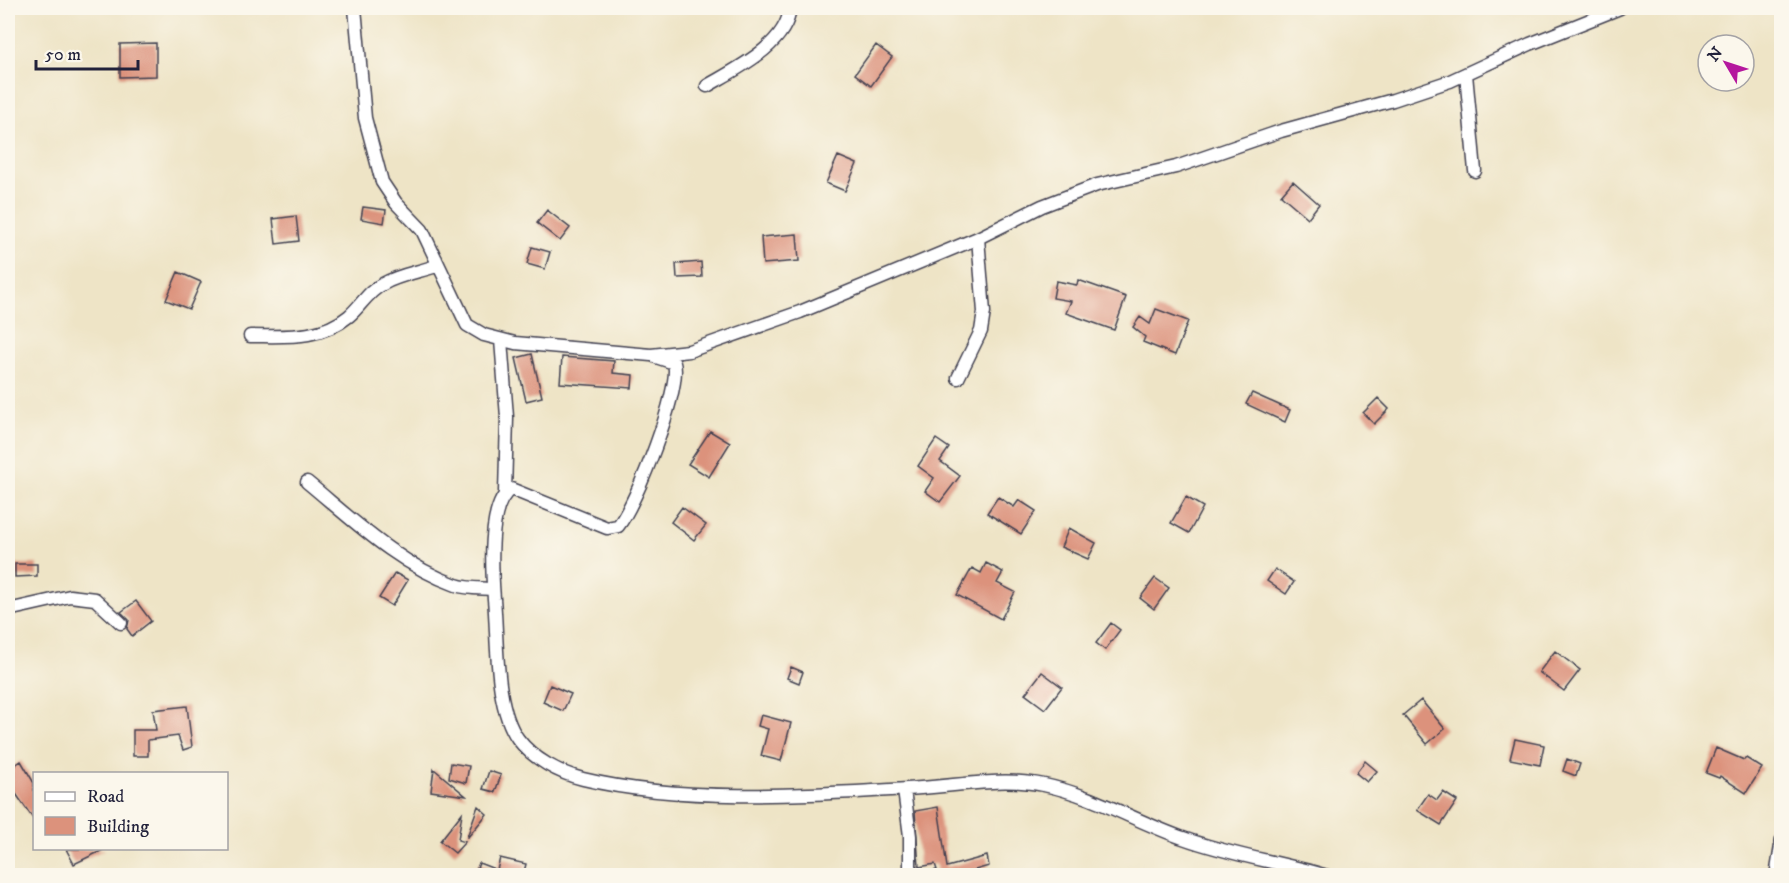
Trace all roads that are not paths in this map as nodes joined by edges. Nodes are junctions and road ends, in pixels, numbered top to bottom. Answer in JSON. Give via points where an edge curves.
{"nodes":[{"id":1,"x":355,"y":8,"type":"edge"},
{"id":2,"x":790,"y":8,"type":"edge"},
{"id":3,"x":1620,"y":8,"type":"edge"},
{"id":4,"x":1466,"y":74,"type":"junction"},
{"id":5,"x":707,"y":87,"type":"dead end"},
{"id":6,"x":1475,"y":171,"type":"dead end"},
{"id":7,"x":978,"y":238,"type":"junction"},
{"id":8,"x":436,"y":260,"type":"junction"},
{"id":9,"x":250,"y":336,"type":"dead end"},
{"id":10,"x":501,"y":340,"type":"junction"},
{"id":11,"x":651,"y":355,"type":"junction"},
{"id":12,"x":958,"y":378,"type":"dead end"},
{"id":13,"x":308,"y":482,"type":"dead end"},
{"id":14,"x":505,"y":493,"type":"junction"},
{"id":15,"x":493,"y":590,"type":"junction"},
{"id":16,"x":8,"y":610,"type":"edge"},
{"id":17,"x":121,"y":622,"type":"dead end"},
{"id":18,"x":904,"y":790,"type":"junction"},
{"id":19,"x":1782,"y":840,"type":"edge"},
{"id":20,"x":910,"y":876,"type":"edge"},
{"id":21,"x":1327,"y":876,"type":"edge"},
{"id":22,"x":1776,"y":876,"type":"edge"}],
"edges":[{"from":1,"to":8,"type":"street","via":[[365,118],[382,182],[422,230]]},
{"from":2,"to":5,"type":"street","via":[[789,19],[761,54]]},
{"from":3,"to":4,"type":"street"},
{"from":4,"to":6,"type":"street"},
{"from":4,"to":7,"type":"street","via":[[1176,167],[1097,185],[1042,206]]},
{"from":7,"to":11,"type":"street","via":[[800,312],[689,351]]},
{"from":7,"to":12,"type":"street","via":[[984,312],[981,331]]},
{"from":8,"to":9,"type":"street","via":[[436,266],[383,284],[348,316],[320,332],[305,336]]},
{"from":8,"to":10,"type":"street","via":[[467,326]]},
{"from":10,"to":11,"type":"street"},
{"from":10,"to":14,"type":"street","via":[[507,417]]},
{"from":11,"to":14,"type":"street","via":[[674,363],[673,388],[638,494],[618,526],[607,528],[519,491],[511,489]]},
{"from":13,"to":15,"type":"street","via":[[419,569],[458,586]]},
{"from":14,"to":15,"type":"street","via":[[497,507],[495,523]]},
{"from":15,"to":18,"type":"street","via":[[506,708],[518,738],[539,759],[560,771],[582,779],[648,789],[734,795]]},
{"from":16,"to":17,"type":"street","via":[[70,596],[96,599]]},
{"from":18,"to":20,"type":"street"},
{"from":18,"to":21,"type":"street","via":[[1013,783],[1044,785],[1221,851]]},
{"from":19,"to":22,"type":"street"}]}
